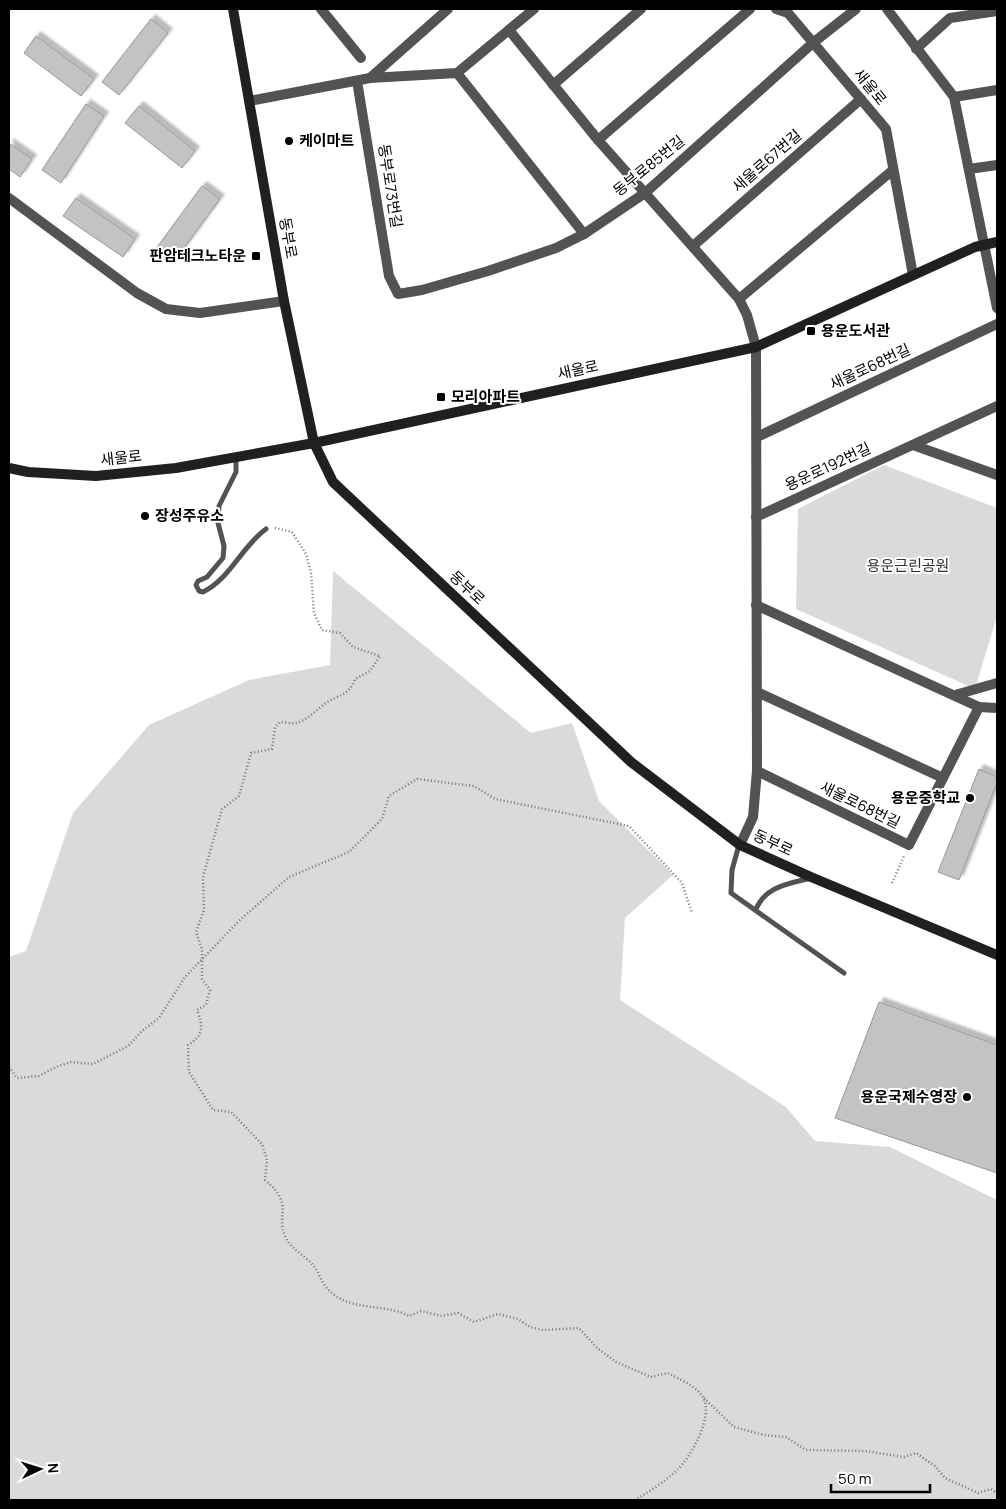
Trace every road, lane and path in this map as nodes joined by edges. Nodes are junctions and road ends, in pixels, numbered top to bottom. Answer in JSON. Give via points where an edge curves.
{"nodes":[{"id":1,"x":233,"y":9,"type":"edge"},
{"id":2,"x":321,"y":9,"type":"edge"},
{"id":3,"x":448,"y":9,"type":"edge"},
{"id":4,"x":534,"y":9,"type":"edge"},
{"id":5,"x":641,"y":9,"type":"edge"},
{"id":6,"x":750,"y":9,"type":"edge"},
{"id":7,"x":776,"y":9,"type":"edge"},
{"id":8,"x":856,"y":9,"type":"edge"},
{"id":9,"x":887,"y":9,"type":"edge"},
{"id":10,"x":997,"y":11,"type":"edge"},
{"id":11,"x":508,"y":30,"type":"junction"},
{"id":12,"x":814,"y":42,"type":"junction"},
{"id":13,"x":916,"y":49,"type":"junction"},
{"id":14,"x":361,"y":58,"type":"dead end"},
{"id":15,"x":457,"y":73,"type":"junction"},
{"id":16,"x":370,"y":78,"type":"junction"},
{"id":17,"x":358,"y":81,"type":"junction"},
{"id":18,"x":553,"y":85,"type":"junction"},
{"id":19,"x":997,"y":90,"type":"edge"},
{"id":20,"x":954,"y":97,"type":"junction"},
{"id":21,"x":861,"y":99,"type":"junction"},
{"id":22,"x":249,"y":101,"type":"junction"},
{"id":23,"x":598,"y":140,"type":"junction"},
{"id":24,"x":997,"y":165,"type":"edge"},
{"id":25,"x":969,"y":169,"type":"junction"},
{"id":26,"x":893,"y":170,"type":"junction"},
{"id":27,"x":645,"y":193,"type":"junction"},
{"id":28,"x":9,"y":198,"type":"edge"},
{"id":29,"x":584,"y":234,"type":"junction"},
{"id":30,"x":997,"y":242,"type":"edge"},
{"id":31,"x":985,"y":244,"type":"junction"},
{"id":32,"x":693,"y":246,"type":"junction"},
{"id":33,"x":913,"y":275,"type":"junction"},
{"id":34,"x":398,"y":294,"type":"joint"},
{"id":35,"x":739,"y":299,"type":"junction"},
{"id":36,"x":284,"y":301,"type":"junction"},
{"id":37,"x":997,"y":308,"type":"edge"},
{"id":38,"x":997,"y":324,"type":"edge"},
{"id":39,"x":756,"y":347,"type":"junction"},
{"id":40,"x":997,"y":406,"type":"edge"},
{"id":41,"x":756,"y":437,"type":"junction"},
{"id":42,"x":314,"y":443,"type":"junction"},
{"id":43,"x":913,"y":445,"type":"junction"},
{"id":44,"x":236,"y":457,"type":"junction"},
{"id":45,"x":9,"y":468,"type":"edge"},
{"id":46,"x":997,"y":475,"type":"edge"},
{"id":47,"x":756,"y":517,"type":"junction"},
{"id":48,"x":266,"y":529,"type":"joint"},
{"id":49,"x":756,"y":605,"type":"junction"},
{"id":50,"x":997,"y":683,"type":"edge"},
{"id":51,"x":757,"y":692,"type":"junction"},
{"id":52,"x":955,"y":695,"type":"junction"},
{"id":53,"x":979,"y":707,"type":"junction"},
{"id":54,"x":997,"y":708,"type":"edge"},
{"id":55,"x":757,"y":771,"type":"junction"},
{"id":56,"x":943,"y":778,"type":"junction"},
{"id":57,"x":740,"y":844,"type":"junction"},
{"id":58,"x":909,"y":845,"type":"junction"},
{"id":59,"x":811,"y":877,"type":"junction"},
{"id":60,"x":892,"y":883,"type":"dead end"},
{"id":61,"x":756,"y":909,"type":"junction"},
{"id":62,"x":692,"y":912,"type":"dead end"},
{"id":63,"x":997,"y":955,"type":"edge"},
{"id":64,"x":203,"y":961,"type":"junction"},
{"id":65,"x":844,"y":973,"type":"dead end"},
{"id":66,"x":9,"y":1067,"type":"edge"},
{"id":67,"x":703,"y":1397,"type":"junction"},
{"id":68,"x":997,"y":1493,"type":"edge"},
{"id":69,"x":636,"y":1500,"type":"edge"}],
"edges":[{"from":1,"to":22,"type":"main road","name":"동부로"},
{"from":2,"to":14,"type":"street"},
{"from":3,"to":16,"type":"street"},
{"from":4,"to":11,"type":"street"},
{"from":5,"to":18,"type":"street"},
{"from":6,"to":23,"type":"street"},
{"from":7,"to":12,"type":"street","via":[[788,13]]},
{"from":8,"to":12,"type":"street","name":"동부로85번길"},
{"from":9,"to":13,"type":"street"},
{"from":10,"to":13,"type":"street","via":[[950,18]]},
{"from":11,"to":15,"type":"street"},
{"from":11,"to":18,"type":"street"},
{"from":12,"to":21,"type":"street","name":"새울로"},
{"from":12,"to":27,"type":"street","name":"동부로85번길"},
{"from":13,"to":20,"type":"street"},
{"from":15,"to":16,"type":"street"},
{"from":15,"to":29,"type":"street"},
{"from":16,"to":17,"type":"street"},
{"from":17,"to":22,"type":"street"},
{"from":17,"to":34,"type":"street","name":"동부로73번길","via":[[389,276]]},
{"from":18,"to":23,"type":"street"},
{"from":19,"to":20,"type":"street"},
{"from":20,"to":25,"type":"street"},
{"from":21,"to":26,"type":"street","name":"새울로","via":[[886,130]]},
{"from":21,"to":32,"type":"street","name":"새울로67번길"},
{"from":22,"to":36,"type":"main road","name":"동부로"},
{"from":23,"to":27,"type":"street"},
{"from":24,"to":25,"type":"street"},
{"from":25,"to":31,"type":"street"},
{"from":26,"to":33,"type":"street","name":"새울로"},
{"from":26,"to":35,"type":"street"},
{"from":27,"to":29,"type":"street","name":"동부로85번길"},
{"from":27,"to":32,"type":"street"},
{"from":28,"to":36,"type":"street","via":[[137,293],[166,310],[200,313]]},
{"from":29,"to":34,"type":"street","name":"동부로85번길","via":[[556,248],[488,271]]},
{"from":30,"to":31,"type":"main road","name":"새울로"},
{"from":31,"to":33,"type":"main road","name":"새울로"},
{"from":31,"to":37,"type":"street"},
{"from":32,"to":35,"type":"street"},
{"from":33,"to":39,"type":"main road","name":"새울로"},
{"from":35,"to":39,"type":"street"},
{"from":36,"to":42,"type":"main road","name":"동부로"},
{"from":38,"to":41,"type":"street","name":"새울로68번길"},
{"from":39,"to":41,"type":"street"},
{"from":39,"to":42,"type":"main road","name":"새울로"},
{"from":40,"to":43,"type":"street","name":"용운로192번길"},
{"from":41,"to":47,"type":"street"},
{"from":42,"to":44,"type":"main road","name":"새울로"},
{"from":42,"to":57,"type":"main road","name":"동부로","via":[[333,482],[340,489],[631,762]]},
{"from":43,"to":46,"type":"street"},
{"from":43,"to":47,"type":"street","name":"용운로192번길"},
{"from":44,"to":45,"type":"main road","name":"새울로","via":[[176,468],[96,476]]},
{"from":44,"to":48,"type":"lane","via":[[236,472],[220,506],[218,523],[224,546],[223,558],[207,577],[198,581],[199,591],[217,585],[254,537]]},
{"from":47,"to":49,"type":"street"},
{"from":48,"to":64,"type":"path","via":[[292,532],[306,554],[314,613],[322,630],[340,633],[353,647],[380,656],[370,671],[355,679],[352,687],[340,698],[327,702],[296,723],[280,722],[275,727],[272,749],[251,752],[239,796],[222,809],[203,877],[204,910],[196,932]]},
{"from":49,"to":51,"type":"street"},
{"from":49,"to":52,"type":"street"},
{"from":50,"to":52,"type":"street"},
{"from":51,"to":55,"type":"street"},
{"from":51,"to":56,"type":"street"},
{"from":52,"to":53,"type":"street"},
{"from":53,"to":54,"type":"street"},
{"from":53,"to":56,"type":"street","name":"새울로68번길"},
{"from":55,"to":57,"type":"street","via":[[753,817]]},
{"from":55,"to":58,"type":"street","name":"새울로68번길"},
{"from":56,"to":58,"type":"street","name":"새울로68번길"},
{"from":57,"to":59,"type":"main road","name":"동부로"},
{"from":57,"to":61,"type":"lane","via":[[732,870],[731,893]]},
{"from":58,"to":60,"type":"path"},
{"from":59,"to":61,"type":"lane","via":[[774,887],[760,898]]},
{"from":59,"to":63,"type":"main road","name":"동부로"},
{"from":61,"to":65,"type":"lane"},
{"from":62,"to":64,"type":"path","via":[[682,883],[629,826],[495,799],[474,786],[417,779],[389,796],[382,819],[349,852],[290,877],[240,920]]},
{"from":64,"to":66,"type":"path","via":[[185,977],[159,1018],[128,1046],[111,1056],[93,1064],[71,1062],[39,1076],[17,1078]]},
{"from":64,"to":67,"type":"path","via":[[202,979],[210,990],[206,1006],[197,1010],[202,1029],[194,1042],[188,1045],[189,1072],[213,1110],[231,1112],[262,1144],[267,1160],[265,1180],[276,1189],[282,1200],[282,1226],[286,1239],[313,1264],[326,1288],[343,1302],[398,1310],[409,1316],[421,1311],[442,1316],[458,1313],[474,1322],[498,1314],[543,1330],[580,1328],[597,1348],[616,1362],[650,1377],[668,1373]]},
{"from":67,"to":68,"type":"path","via":[[734,1427],[786,1437],[806,1450],[865,1451],[904,1457],[916,1453],[946,1478],[978,1493],[991,1489]]},
{"from":67,"to":69,"type":"path","via":[[706,1415],[691,1451],[678,1470]]}]}
